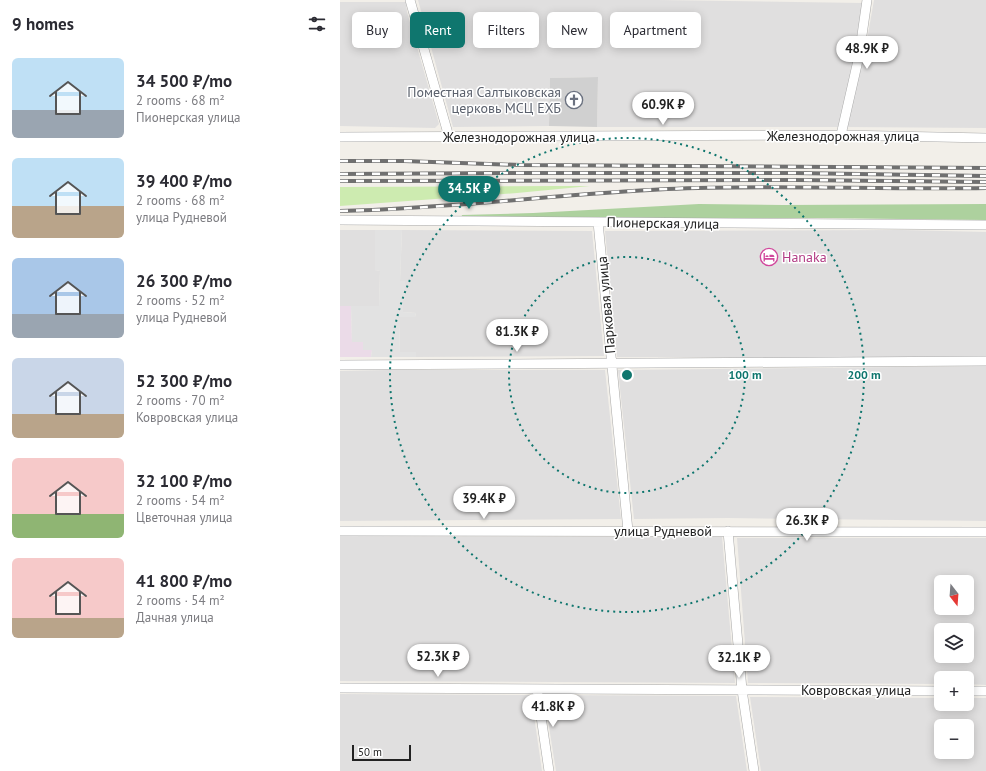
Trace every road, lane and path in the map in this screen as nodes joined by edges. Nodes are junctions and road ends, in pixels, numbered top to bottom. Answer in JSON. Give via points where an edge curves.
{"nodes":[{"id":1,"x":410,"y":0,"type":"edge"},
{"id":2,"x":867,"y":0,"type":"edge"},
{"id":3,"x":841,"y":135,"type":"junction"},
{"id":4,"x":340,"y":137,"type":"edge"},
{"id":5,"x":449,"y":137,"type":"junction"},
{"id":6,"x":986,"y":138,"type":"edge"},
{"id":7,"x":340,"y":220,"type":"edge"},
{"id":8,"x":598,"y":222,"type":"junction"},
{"id":9,"x":986,"y":225,"type":"edge"},
{"id":10,"x":986,"y":361,"type":"edge"},
{"id":11,"x":612,"y":363,"type":"junction"},
{"id":12,"x":340,"y":365,"type":"edge"},
{"id":13,"x":340,"y":530,"type":"edge"},
{"id":14,"x":628,"y":531,"type":"junction"},
{"id":15,"x":728,"y":531,"type":"junction"},
{"id":16,"x":986,"y":532,"type":"edge"},
{"id":17,"x":340,"y":688,"type":"edge"},
{"id":18,"x":537,"y":689,"type":"junction"},
{"id":19,"x":742,"y":690,"type":"junction"},
{"id":20,"x":934,"y":691,"type":"edge"},
{"id":21,"x":974,"y":691,"type":"edge"},
{"id":22,"x":986,"y":691,"type":"edge"},
{"id":23,"x":549,"y":771,"type":"edge"},
{"id":24,"x":754,"y":771,"type":"edge"}],
"edges":[{"from":1,"to":5,"type":"street"},
{"from":2,"to":3,"type":"street","via":[[859,56]]},
{"from":3,"to":5,"type":"street","name":"Железнодорожная улица"},
{"from":3,"to":6,"type":"street","name":"Железнодорожная улица"},
{"from":4,"to":5,"type":"street","name":"Железнодорожная улица"},
{"from":7,"to":8,"type":"street","name":"Пионерская улица"},
{"from":8,"to":9,"type":"street","name":"Пионерская улица"},
{"from":8,"to":11,"type":"street","name":"Парковая улица"},
{"from":10,"to":11,"type":"street"},
{"from":11,"to":12,"type":"street"},
{"from":11,"to":14,"type":"street","name":"Парковая улица"},
{"from":13,"to":14,"type":"street","name":"улица Рудневой"},
{"from":14,"to":15,"type":"street","name":"улица Рудневой"},
{"from":15,"to":16,"type":"street","name":"улица Рудневой"},
{"from":15,"to":19,"type":"street"},
{"from":17,"to":18,"type":"street","name":"Ковровская улица"},
{"from":18,"to":19,"type":"street","name":"Ковровская улица"},
{"from":18,"to":23,"type":"street"},
{"from":19,"to":20,"type":"street","name":"Ковровская улица"},
{"from":19,"to":24,"type":"street"},
{"from":21,"to":22,"type":"street"}]}
